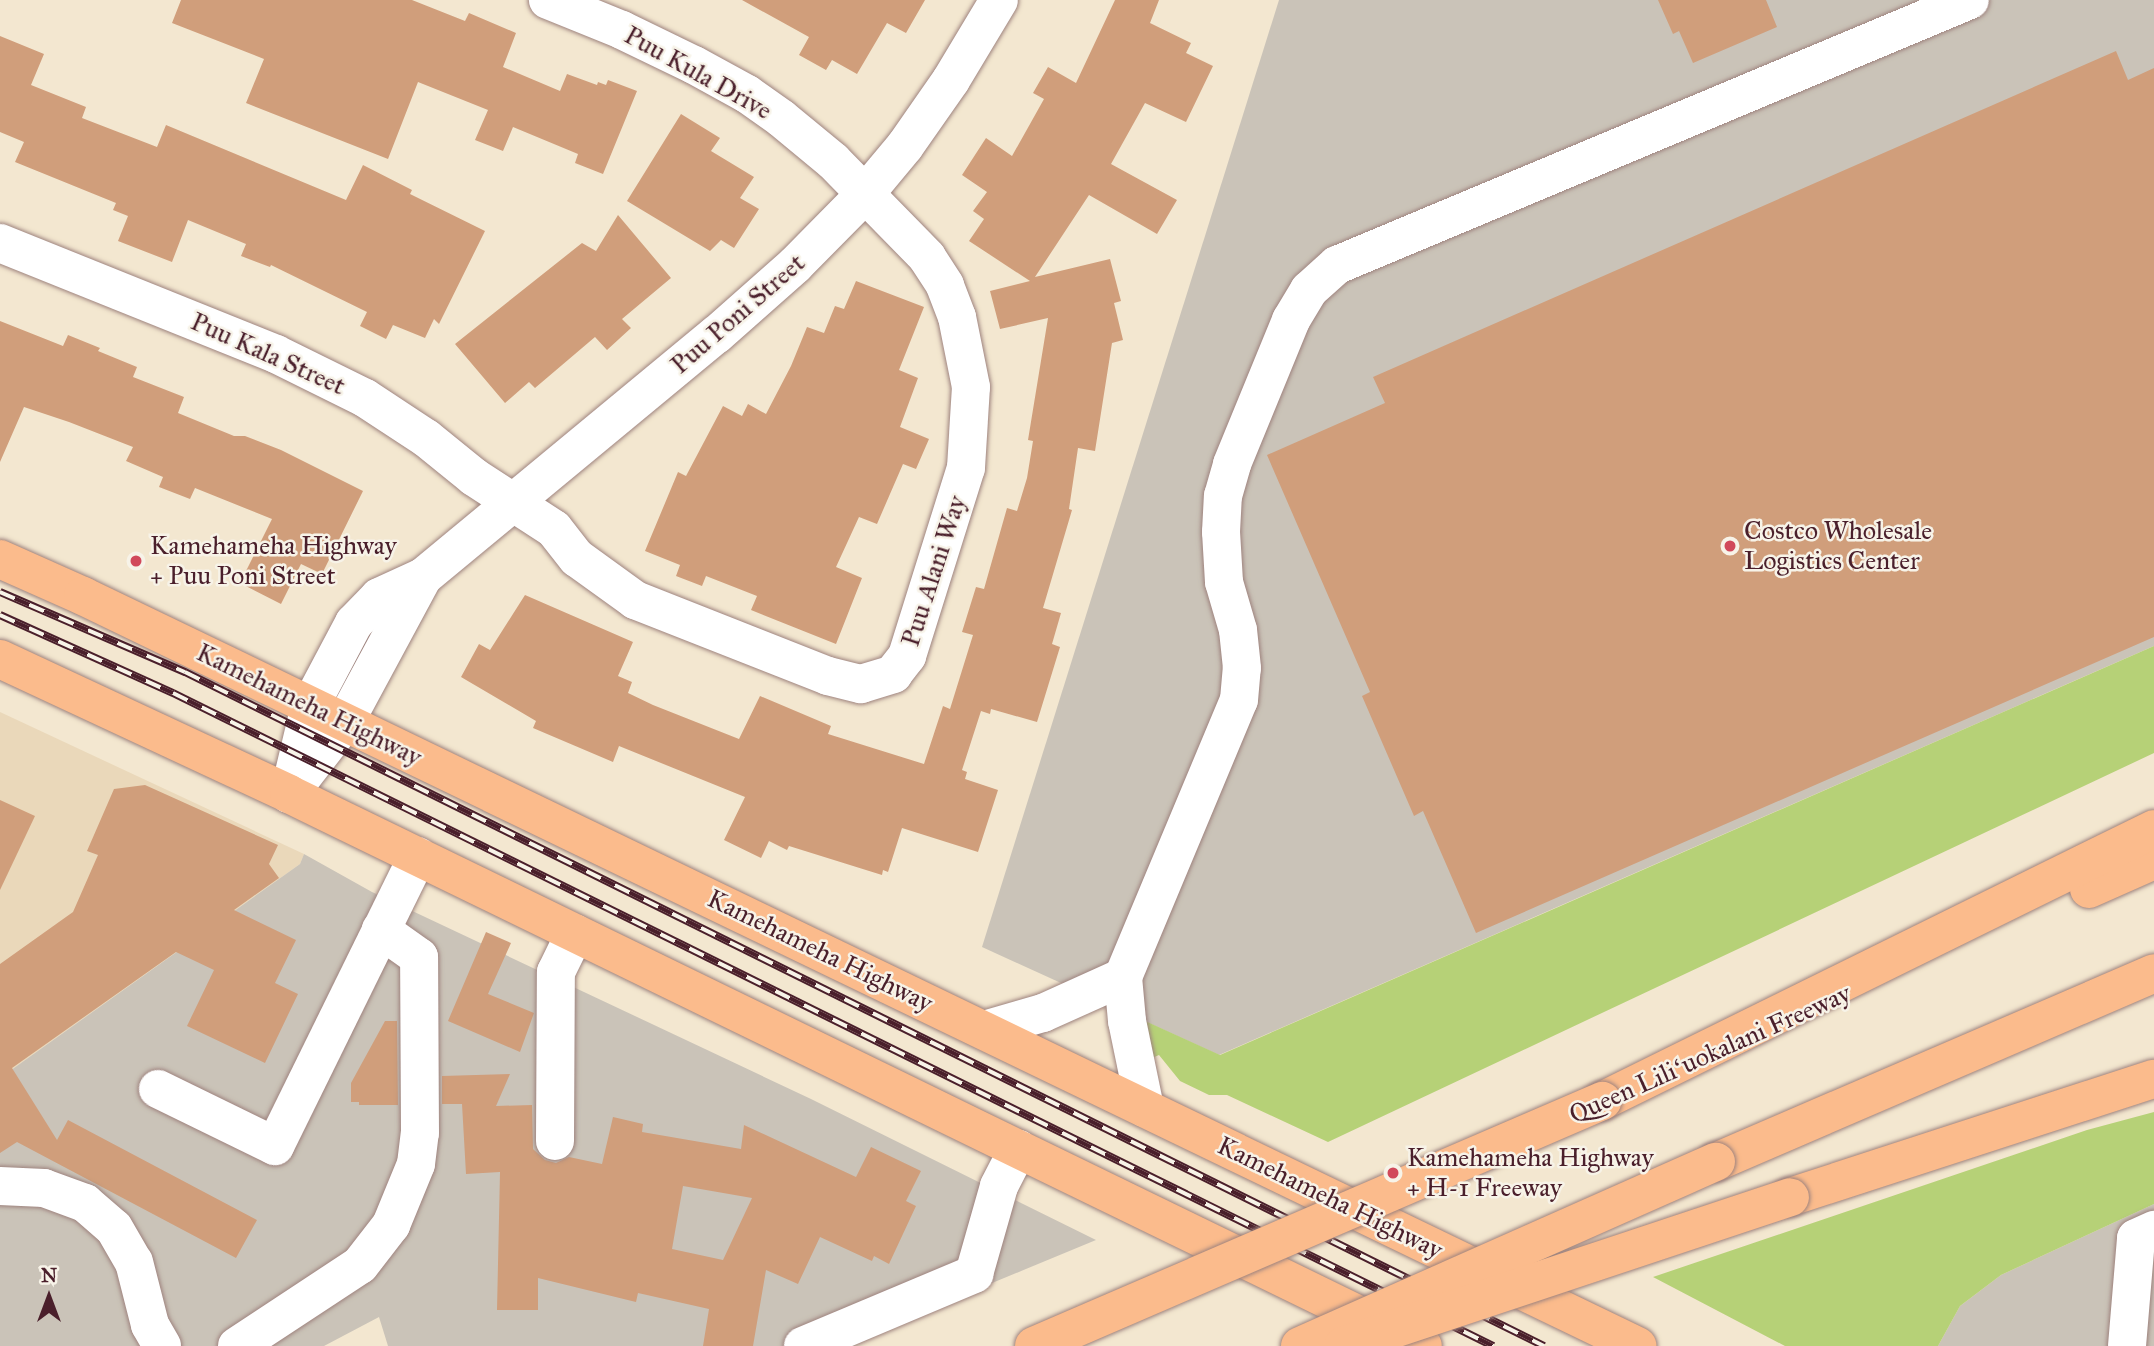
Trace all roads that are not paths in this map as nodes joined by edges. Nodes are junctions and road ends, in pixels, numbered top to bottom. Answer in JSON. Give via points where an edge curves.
{"nodes":[{"id":1,"x":548,"y":0,"type":"edge"},
{"id":2,"x":999,"y":0,"type":"edge"},
{"id":3,"x":1970,"y":0,"type":"edge"},
{"id":4,"x":865,"y":194,"type":"junction"},
{"id":5,"x":0,"y":243,"type":"edge"},
{"id":6,"x":514,"y":503,"type":"junction"},
{"id":7,"x":0,"y":559,"type":"edge"},
{"id":8,"x":423,"y":578,"type":"junction"},
{"id":9,"x":0,"y":659,"type":"edge"},
{"id":10,"x":310,"y":706,"type":"junction"},
{"id":11,"x":345,"y":722,"type":"junction"},
{"id":12,"x":289,"y":794,"type":"junction"},
{"id":13,"x":2154,"y":829,"type":"edge"},
{"id":14,"x":418,"y":856,"type":"junction"},
{"id":15,"x":2154,"y":860,"type":"edge"},
{"id":16,"x":381,"y":930,"type":"junction"},
{"id":17,"x":575,"y":933,"type":"junction"},
{"id":18,"x":2154,"y":973,"type":"edge"},
{"id":19,"x":1123,"y":977,"type":"junction"},
{"id":20,"x":984,"y":1030,"type":"junction"},
{"id":21,"x":2154,"y":1079,"type":"edge"},
{"id":22,"x":158,"y":1089,"type":"dead end"},
{"id":23,"x":1602,"y":1101,"type":"junction"},
{"id":24,"x":1145,"y":1108,"type":"junction"},
{"id":25,"x":555,"y":1141,"type":"dead end"},
{"id":26,"x":1018,"y":1149,"type":"junction"},
{"id":27,"x":0,"y":1186,"type":"edge"},
{"id":28,"x":2154,"y":1230,"type":"edge"},
{"id":29,"x":162,"y":1346,"type":"edge"},
{"id":30,"x":237,"y":1346,"type":"edge"},
{"id":31,"x":803,"y":1346,"type":"edge"},
{"id":32,"x":1034,"y":1346,"type":"edge"},
{"id":33,"x":1300,"y":1346,"type":"edge"},
{"id":34,"x":1343,"y":1346,"type":"edge"},
{"id":35,"x":1423,"y":1346,"type":"edge"},
{"id":36,"x":1637,"y":1346,"type":"edge"},
{"id":37,"x":2127,"y":1346,"type":"edge"}],
"edges":[{"from":1,"to":4,"type":"street","name":"Puu Kula Drive","via":[[622,30],[747,94],[833,161]]},
{"from":2,"to":4,"type":"street","name":"Puu Poni Street","via":[[951,80]]},
{"from":3,"to":19,"type":"street","via":[[1337,265],[1309,290],[1291,320],[1231,464],[1223,496],[1220,532],[1224,582],[1238,630],[1239,700]]},
{"from":4,"to":6,"type":"street","name":"Puu Poni Street","via":[[726,327]]},
{"from":4,"to":6,"type":"street","name":"Puu Alani Way","via":[[927,257],[945,285],[957,317],[971,387],[967,455],[956,505],[908,656],[893,674],[861,684],[828,676],[635,600],[577,558],[554,529]]},
{"from":5,"to":6,"type":"street","name":"Puu Kala Street","via":[[329,379],[395,416]]},
{"from":6,"to":8,"type":"street","name":"Puu Poni Street"},
{"from":7,"to":10,"type":"main road","name":"Kamehameha Highway"},
{"from":8,"to":10,"type":"street","name":"Puu Poni Street","via":[[379,597],[354,623]]},
{"from":8,"to":11,"type":"street","name":"Puu Poni Street"},
{"from":9,"to":12,"type":"main road"},
{"from":10,"to":11,"type":"main road","name":"Kamehameha Highway"},
{"from":10,"to":12,"type":"street","name":"Puu Poni Street"},
{"from":11,"to":12,"type":"street","name":"Puu Poni Street"},
{"from":11,"to":20,"type":"main road","name":"Kamehameha Highway"},
{"from":12,"to":14,"type":"main road"},
{"from":13,"to":23,"type":"main road"},
{"from":14,"to":16,"type":"street"},
{"from":14,"to":17,"type":"main road"},
{"from":15,"to":23,"type":"main road","name":"Queen Liliʻuokalani Freeway"},
{"from":16,"to":22,"type":"street","via":[[275,1146]]},
{"from":16,"to":30,"type":"street","via":[[419,957],[420,1133],[416,1164],[391,1225],[360,1265]]},
{"from":17,"to":25,"type":"street","via":[[556,971]]},
{"from":17,"to":26,"type":"main road"},
{"from":18,"to":33,"type":"main road","bridge":true},
{"from":19,"to":20,"type":"street","via":[[1043,1013]]},
{"from":19,"to":24,"type":"street"},
{"from":20,"to":24,"type":"main road","name":"Kamehameha Highway"},
{"from":21,"to":34,"type":"main road","bridge":true},
{"from":23,"to":32,"type":"main road","name":"Queen Liliʻuokalani Freeway","bridge":true},
{"from":24,"to":36,"type":"main road","name":"Kamehameha Highway"},
{"from":26,"to":31,"type":"street","via":[[999,1186],[974,1274]]},
{"from":26,"to":35,"type":"main road"},
{"from":27,"to":29,"type":"street","via":[[44,1188],[85,1203],[114,1228],[134,1262],[150,1325]]},
{"from":28,"to":37,"type":"street","via":[[2136,1238]]}]}
